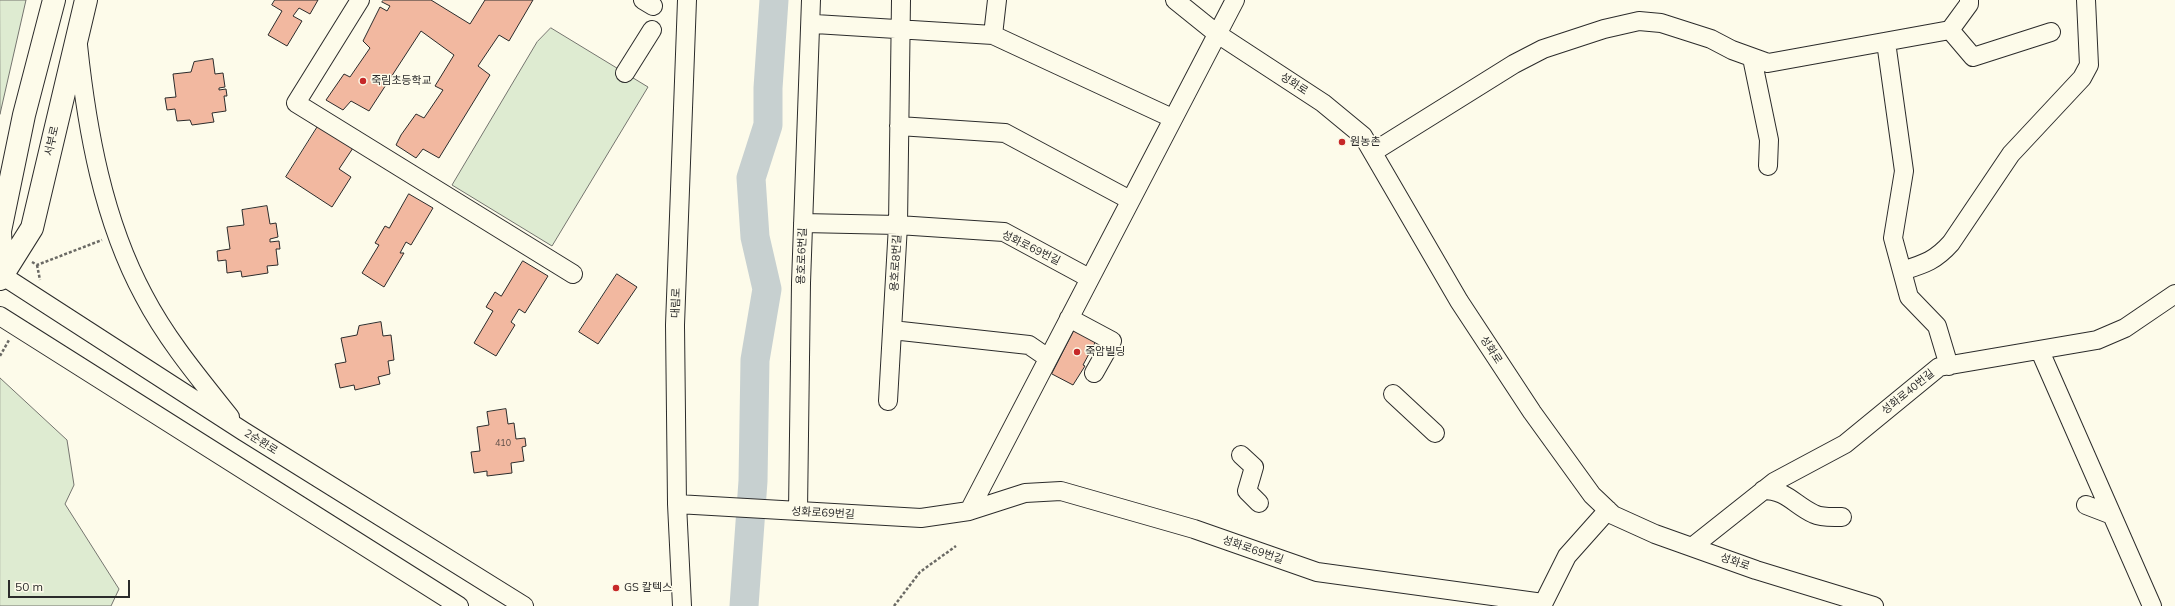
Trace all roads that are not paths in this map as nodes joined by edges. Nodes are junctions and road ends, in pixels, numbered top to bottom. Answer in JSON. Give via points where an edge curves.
{"nodes":[{"id":1,"x":54,"y":0,"type":"edge"},
{"id":2,"x":86,"y":0,"type":"edge"},
{"id":3,"x":360,"y":0,"type":"edge"},
{"id":4,"x":687,"y":0,"type":"edge"},
{"id":5,"x":812,"y":0,"type":"edge"},
{"id":6,"x":901,"y":0,"type":"edge"},
{"id":7,"x":997,"y":0,"type":"edge"},
{"id":8,"x":1175,"y":0,"type":"edge"},
{"id":9,"x":1235,"y":0,"type":"edge"},
{"id":10,"x":1969,"y":0,"type":"edge"},
{"id":11,"x":2086,"y":0,"type":"edge"},
{"id":12,"x":815,"y":24,"type":"dead end"},
{"id":13,"x":900,"y":29,"type":"junction"},
{"id":14,"x":652,"y":30,"type":"dead end"},
{"id":15,"x":1950,"y":30,"type":"junction"},
{"id":16,"x":2051,"y":32,"type":"dead end"},
{"id":17,"x":1216,"y":34,"type":"junction"},
{"id":18,"x":994,"y":35,"type":"junction"},
{"id":19,"x":78,"y":36,"type":"junction"},
{"id":20,"x":1886,"y":42,"type":"junction"},
{"id":21,"x":1752,"y":58,"type":"junction"},
{"id":22,"x":625,"y":73,"type":"dead end"},
{"id":23,"x":1172,"y":118,"type":"junction"},
{"id":24,"x":899,"y":126,"type":"junction"},
{"id":25,"x":1373,"y":152,"type":"junction"},
{"id":26,"x":1768,"y":166,"type":"dead end"},
{"id":27,"x":1130,"y":200,"type":"junction"},
{"id":28,"x":803,"y":223,"type":"junction"},
{"id":29,"x":898,"y":225,"type":"junction"},
{"id":30,"x":1902,"y":271,"type":"junction"},
{"id":31,"x":573,"y":274,"type":"dead end"},
{"id":32,"x":1,"y":276,"type":"edge"},
{"id":33,"x":1090,"y":278,"type":"junction"},
{"id":34,"x":2175,"y":294,"type":"edge"},
{"id":35,"x":0,"y":316,"type":"edge"},
{"id":36,"x":1069,"y":318,"type":"junction"},
{"id":37,"x":892,"y":330,"type":"junction"},
{"id":38,"x":2040,"y":351,"type":"junction"},
{"id":39,"x":1048,"y":358,"type":"junction"},
{"id":40,"x":1949,"y":366,"type":"junction"},
{"id":41,"x":1094,"y":373,"type":"dead end"},
{"id":42,"x":1393,"y":394,"type":"dead end"},
{"id":43,"x":888,"y":400,"type":"dead end"},
{"id":44,"x":240,"y":428,"type":"junction"},
{"id":45,"x":1435,"y":433,"type":"dead end"},
{"id":46,"x":1241,"y":455,"type":"dead end"},
{"id":47,"x":1763,"y":490,"type":"junction"},
{"id":48,"x":1259,"y":503,"type":"dead end"},
{"id":49,"x":677,"y":504,"type":"junction"},
{"id":50,"x":2086,"y":505,"type":"dead end"},
{"id":51,"x":1608,"y":510,"type":"junction"},
{"id":52,"x":798,"y":511,"type":"junction"},
{"id":53,"x":969,"y":511,"type":"junction"},
{"id":54,"x":2112,"y":515,"type":"junction"},
{"id":55,"x":1842,"y":517,"type":"dead end"},
{"id":56,"x":1692,"y":547,"type":"junction"},
{"id":57,"x":1542,"y":604,"type":"edge"},
{"id":58,"x":681,"y":605,"type":"edge"},
{"id":59,"x":459,"y":606,"type":"edge"},
{"id":60,"x":524,"y":606,"type":"edge"},
{"id":61,"x":1874,"y":606,"type":"edge"},
{"id":62,"x":2152,"y":606,"type":"edge"}],
"edges":[{"from":1,"to":32,"type":"main road","via":[[24,115],[0,231]]},
{"from":2,"to":19,"type":"main road","name":"서부로"},
{"from":3,"to":31,"type":"street","via":[[296,103]]},
{"from":4,"to":49,"type":"street","name":"대림로","via":[[675,325]]},
{"from":5,"to":28,"type":"street","name":"용호로6번길"},
{"from":6,"to":13,"type":"street","name":"용호로8번길"},
{"from":7,"to":18,"type":"street"},
{"from":8,"to":17,"type":"street","name":"성화로"},
{"from":9,"to":17,"type":"street"},
{"from":10,"to":15,"type":"street","via":[[1969,4]]},
{"from":11,"to":30,"type":"street","via":[[2089,65],[2082,78],[2010,154],[1942,253],[1924,264]]},
{"from":12,"to":13,"type":"street"},
{"from":13,"to":18,"type":"street"},
{"from":13,"to":24,"type":"street","name":"용호로8번길"},
{"from":14,"to":22,"type":"street"},
{"from":15,"to":16,"type":"street","via":[[1973,57]]},
{"from":15,"to":20,"type":"street"},
{"from":17,"to":23,"type":"street"},
{"from":17,"to":25,"type":"street","name":"성화로","via":[[1323,103],[1364,136]]},
{"from":18,"to":23,"type":"street"},
{"from":19,"to":32,"type":"main road","name":"서부로","via":[[32,228]]},
{"from":19,"to":44,"type":"street","via":[[95,153],[117,234],[129,265],[173,345]]},
{"from":20,"to":21,"type":"street","via":[[1768,63]]},
{"from":20,"to":30,"type":"street","via":[[1904,171],[1892,238]]},
{"from":21,"to":25,"type":"street","via":[[1711,40],[1661,23],[1639,21],[1604,29],[1543,49],[1514,64]]},
{"from":21,"to":26,"type":"street","via":[[1769,140]]},
{"from":23,"to":27,"type":"street"},
{"from":24,"to":27,"type":"street","via":[[1005,133]]},
{"from":24,"to":29,"type":"street","name":"용호로8번길"},
{"from":25,"to":51,"type":"street","name":"성화로","via":[[1459,301],[1532,412],[1592,495]]},
{"from":27,"to":33,"type":"street"},
{"from":28,"to":29,"type":"street","name":"성화로69번길"},
{"from":28,"to":52,"type":"street","name":"용호로6번길"},
{"from":29,"to":33,"type":"street","name":"성화로69번길","via":[[1004,232]]},
{"from":29,"to":37,"type":"street","name":"용호로8번길"},
{"from":30,"to":40,"type":"street","via":[[1909,297],[1937,326]]},
{"from":32,"to":44,"type":"street","name":"2순환로"},
{"from":33,"to":36,"type":"street"},
{"from":34,"to":38,"type":"street","name":"성화로40번길","via":[[2125,328],[2097,340]]},
{"from":35,"to":59,"type":"street"},
{"from":36,"to":39,"type":"street"},
{"from":36,"to":41,"type":"street","via":[[1112,341]]},
{"from":37,"to":39,"type":"street","via":[[1029,345]]},
{"from":37,"to":43,"type":"street","name":"용호로8번길"},
{"from":38,"to":40,"type":"street","name":"성화로40번길"},
{"from":38,"to":54,"type":"street"},
{"from":39,"to":53,"type":"street"},
{"from":40,"to":47,"type":"street","name":"성화로40번길","via":[[1939,367],[1845,444]]},
{"from":42,"to":45,"type":"street"},
{"from":44,"to":60,"type":"street","name":"2순환로"},
{"from":46,"to":48,"type":"street","via":[[1254,467],[1247,491]]},
{"from":47,"to":55,"type":"street","via":[[1775,490],[1784,494],[1814,514]]},
{"from":47,"to":56,"type":"street","name":"성화로40번길"},
{"from":49,"to":52,"type":"street","name":"성화로69번길"},
{"from":49,"to":58,"type":"street","name":"대림로"},
{"from":50,"to":54,"type":"street"},
{"from":51,"to":56,"type":"street","name":"성화로","via":[[1655,534]]},
{"from":51,"to":57,"type":"street","via":[[1567,556]]},
{"from":52,"to":53,"type":"street","name":"성화로69번길","via":[[921,518]]},
{"from":53,"to":57,"type":"street","name":"성화로69번길","via":[[1024,493],[1061,491],[1186,527],[1317,572]]},
{"from":54,"to":62,"type":"street"},
{"from":56,"to":61,"type":"street","name":"성화로","via":[[1756,570]]}]}
